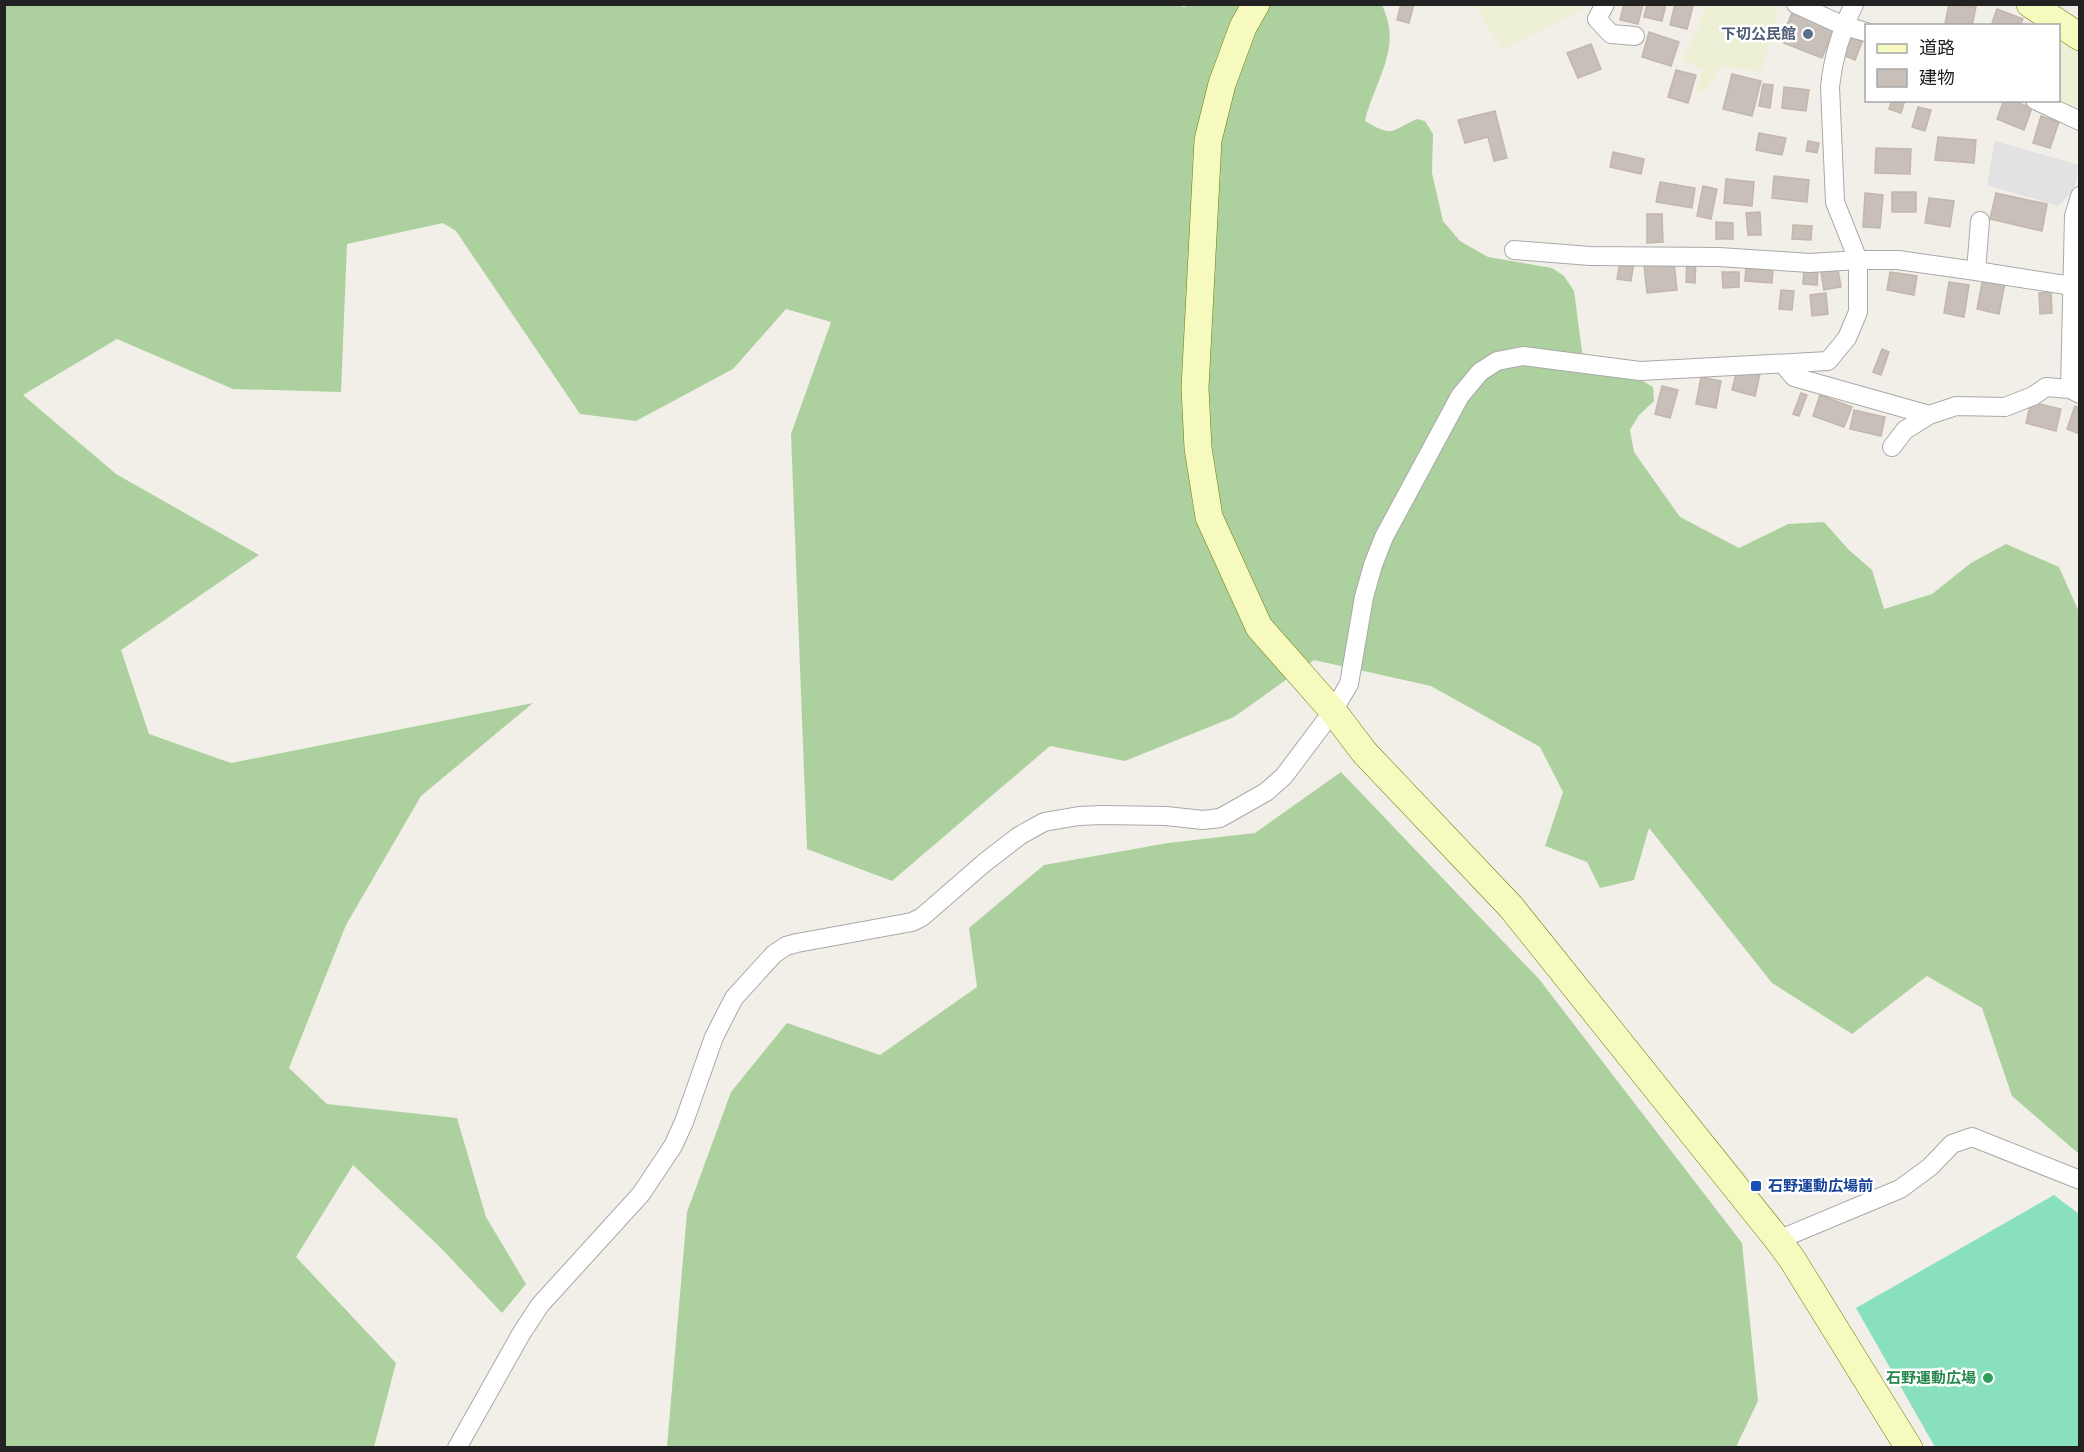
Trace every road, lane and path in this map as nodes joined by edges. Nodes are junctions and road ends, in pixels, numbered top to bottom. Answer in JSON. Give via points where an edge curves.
{"nodes":[{"id":1,"x":1256,"y":4,"type":"edge"},
{"id":2,"x":1605,"y":4,"type":"edge"},
{"id":3,"x":1796,"y":4,"type":"edge"},
{"id":4,"x":1854,"y":4,"type":"edge"},
{"id":5,"x":2030,"y":4,"type":"edge"},
{"id":6,"x":2060,"y":24,"type":"edge"},
{"id":7,"x":2060,"y":24,"type":"edge"},
{"id":8,"x":1844,"y":26,"type":"junction"},
{"id":9,"x":1865,"y":32,"type":"edge"},
{"id":10,"x":1635,"y":36,"type":"dead end"},
{"id":11,"x":2079,"y":37,"type":"edge"},
{"id":12,"x":2039,"y":102,"type":"edge"},
{"id":13,"x":2079,"y":121,"type":"edge"},
{"id":14,"x":2079,"y":196,"type":"edge"},
{"id":15,"x":1980,"y":221,"type":"dead end"},
{"id":16,"x":1514,"y":250,"type":"dead end"},
{"id":17,"x":1858,"y":260,"type":"junction"},
{"id":18,"x":1976,"y":271,"type":"junction"},
{"id":19,"x":2072,"y":285,"type":"junction"},
{"id":20,"x":1783,"y":364,"type":"junction"},
{"id":21,"x":2076,"y":388,"type":"edge"},
{"id":22,"x":1929,"y":415,"type":"junction"},
{"id":23,"x":1892,"y":447,"type":"dead end"},
{"id":24,"x":1333,"y":711,"type":"junction"},
{"id":25,"x":2079,"y":1180,"type":"edge"},
{"id":26,"x":1778,"y":1240,"type":"junction"},
{"id":27,"x":457,"y":1448,"type":"edge"},
{"id":28,"x":1909,"y":1448,"type":"edge"}],
"edges":[{"from":1,"to":24,"type":"street","via":[[1222,84],[1208,140],[1195,388],[1198,448],[1209,517],[1259,627]]},
{"from":2,"to":10,"type":"street","via":[[1597,20],[1611,34]]},
{"from":3,"to":8,"type":"street"},
{"from":4,"to":8,"type":"street"},
{"from":5,"to":7,"type":"street"},
{"from":6,"to":11,"type":"street"},
{"from":8,"to":9,"type":"street"},
{"from":8,"to":17,"type":"street","via":[[1830,87],[1835,202]]},
{"from":12,"to":13,"type":"street"},
{"from":14,"to":19,"type":"street","via":[[2074,216]]},
{"from":15,"to":18,"type":"street"},
{"from":16,"to":17,"type":"street","via":[[1810,263]]},
{"from":17,"to":18,"type":"street","via":[[1898,260]]},
{"from":17,"to":20,"type":"street","via":[[1858,312],[1847,338],[1828,361]]},
{"from":18,"to":19,"type":"street"},
{"from":19,"to":21,"type":"street"},
{"from":20,"to":22,"type":"street","via":[[1794,377]]},
{"from":20,"to":24,"type":"street","via":[[1640,371],[1522,356],[1497,361],[1480,372],[1460,396],[1384,537],[1364,597],[1349,684]]},
{"from":21,"to":22,"type":"street","via":[[2046,387],[2005,407],[1956,406]]},
{"from":22,"to":23,"type":"street","via":[[1905,430]]},
{"from":24,"to":26,"type":"street","via":[[1364,752],[1511,907]]},
{"from":24,"to":27,"type":"street","via":[[1284,776],[1266,792],[1220,818],[1102,815],[1044,822],[984,862],[922,917],[797,943],[774,954],[734,998],[723,1017],[684,1122],[652,1180],[540,1305]]},
{"from":25,"to":26,"type":"street","via":[[1972,1137],[1953,1144],[1900,1190]]},
{"from":26,"to":28,"type":"street"}]}
